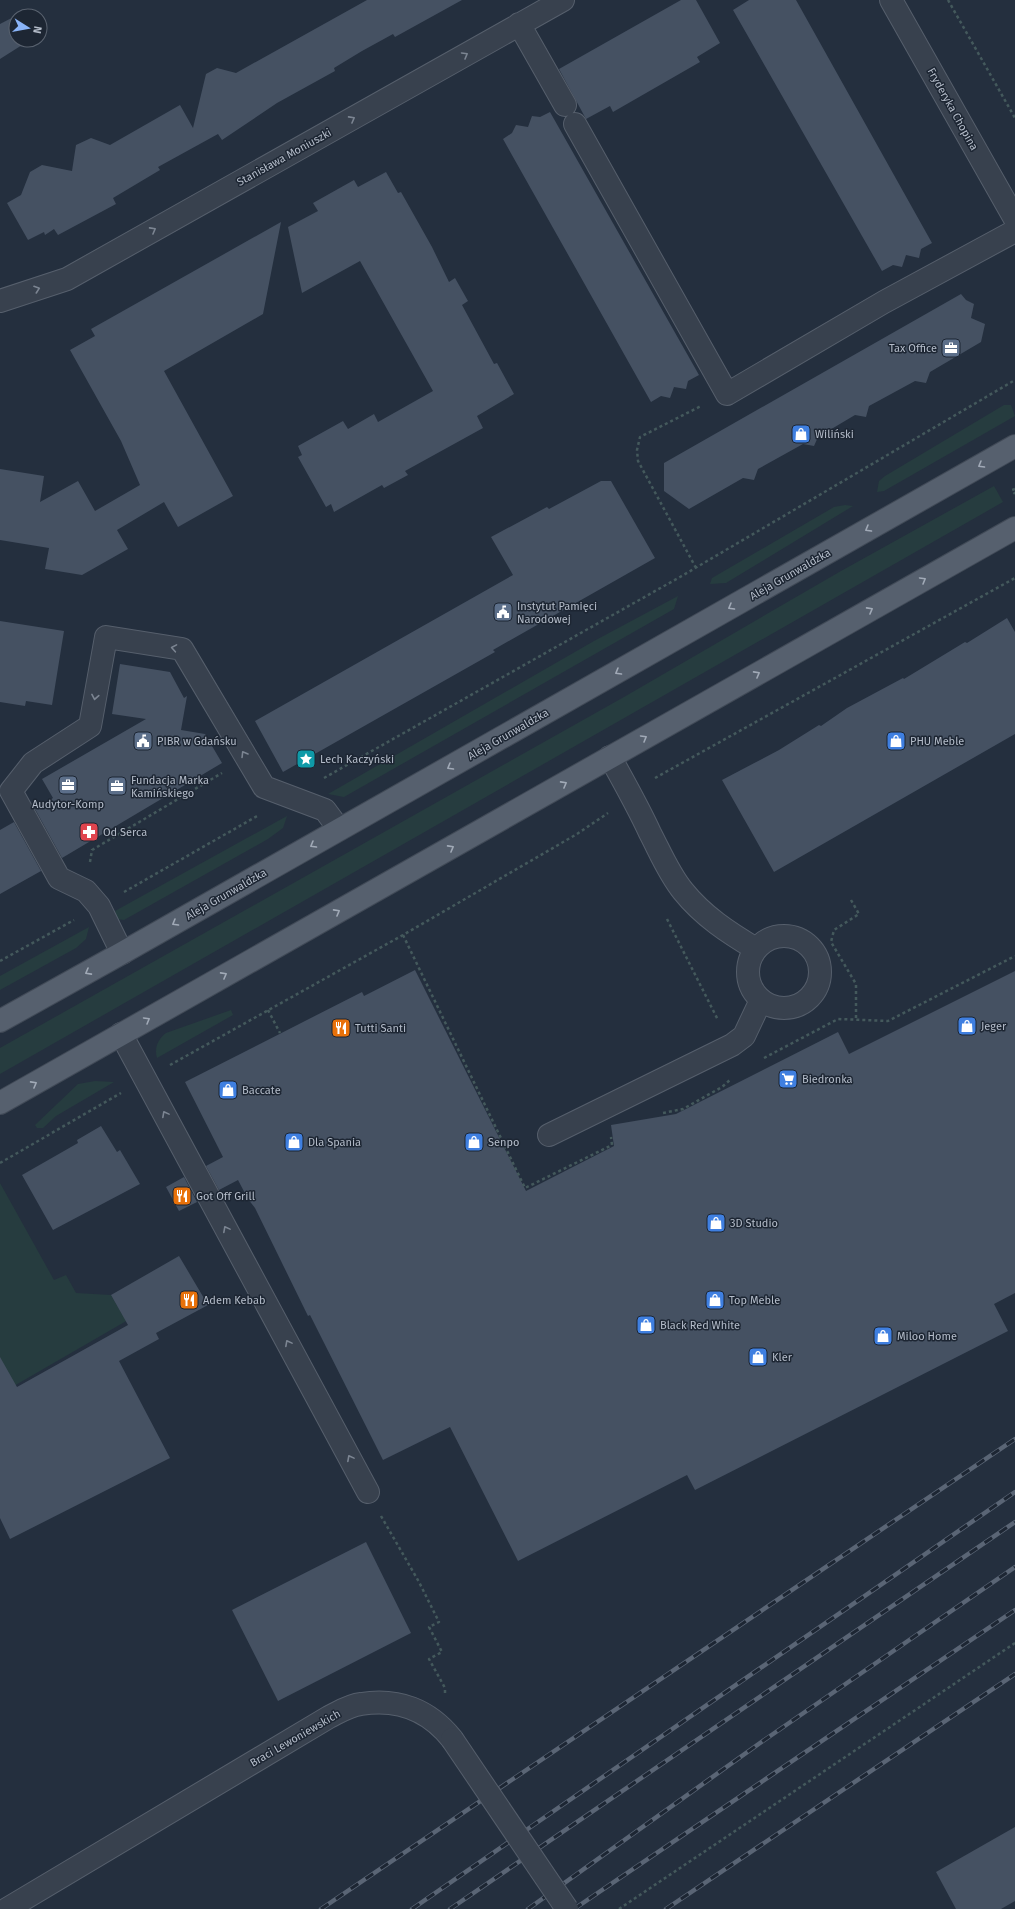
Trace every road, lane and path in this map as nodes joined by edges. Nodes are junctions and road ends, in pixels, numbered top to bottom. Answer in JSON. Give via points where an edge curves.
{"nodes":[{"id":1,"x":563,"y":0,"type":"edge"},
{"id":2,"x":891,"y":0,"type":"edge"},
{"id":3,"x":948,"y":0,"type":"edge"},
{"id":4,"x":519,"y":24,"type":"junction"},
{"id":5,"x":1015,"y":118,"type":"edge"},
{"id":6,"x":1015,"y":219,"type":"edge"},
{"id":7,"x":1015,"y":231,"type":"edge"},
{"id":8,"x":0,"y":301,"type":"edge"},
{"id":9,"x":1015,"y":380,"type":"edge"},
{"id":10,"x":727,"y":394,"type":"junction"},
{"id":11,"x":1015,"y":446,"type":"edge"},
{"id":12,"x":1015,"y":489,"type":"edge"},
{"id":13,"x":1015,"y":494,"type":"edge"},
{"id":14,"x":1015,"y":528,"type":"edge"},
{"id":15,"x":696,"y":568,"type":"junction"},
{"id":16,"x":1015,"y":578,"type":"edge"},
{"id":17,"x":247,"y":758,"type":"junction"},
{"id":18,"x":610,"y":758,"type":"junction"},
{"id":19,"x":631,"y":794,"type":"junction"},
{"id":20,"x":291,"y":796,"type":"junction"},
{"id":21,"x":339,"y":829,"type":"junction"},
{"id":22,"x":92,"y":898,"type":"junction"},
{"id":23,"x":851,"y":900,"type":"dead end"},
{"id":24,"x":403,"y":935,"type":"junction"},
{"id":25,"x":756,"y":949,"type":"junction"},
{"id":26,"x":122,"y":953,"type":"junction"},
{"id":27,"x":1015,"y":956,"type":"edge"},
{"id":28,"x":0,"y":962,"type":"edge"},
{"id":29,"x":761,"y":1000,"type":"junction"},
{"id":30,"x":268,"y":1010,"type":"junction"},
{"id":31,"x":856,"y":1020,"type":"junction"},
{"id":32,"x":0,"y":1021,"type":"edge"},
{"id":33,"x":280,"y":1033,"type":"dead end"},
{"id":34,"x":121,"y":1034,"type":"junction"},
{"id":35,"x":758,"y":1061,"type":"dead end"},
{"id":36,"x":733,"y":1078,"type":"dead end"},
{"id":37,"x":146,"y":1079,"type":"junction"},
{"id":38,"x":0,"y":1103,"type":"edge"},
{"id":39,"x":660,"y":1113,"type":"dead end"},
{"id":40,"x":611,"y":1130,"type":"dead end"},
{"id":41,"x":549,"y":1135,"type":"dead end"},
{"id":42,"x":0,"y":1163,"type":"edge"},
{"id":43,"x":368,"y":1492,"type":"joint"},
{"id":44,"x":1015,"y":1643,"type":"edge"},
{"id":45,"x":444,"y":1688,"type":"dead end"},
{"id":46,"x":7,"y":1909,"type":"edge"},
{"id":47,"x":567,"y":1909,"type":"edge"},
{"id":48,"x":619,"y":1909,"type":"edge"}],
"edges":[{"from":1,"to":4,"type":"street","name":"Stanisława Moniuszki"},
{"from":2,"to":6,"type":"street","name":"Fryderyka Chopina"},
{"from":3,"to":5,"type":"path"},
{"from":8,"to":4,"type":"street","name":"Stanisława Moniuszki","one_way":true,"via":[[67,279]]},
{"from":4,"to":10,"type":"street"},
{"from":7,"to":10,"type":"street","via":[[884,302]]},
{"from":9,"to":15,"type":"path"},
{"from":10,"to":15,"type":"path","via":[[640,437],[637,450],[638,461]]},
{"from":11,"to":21,"type":"main road","name":"Aleja Grunwaldzka","one_way":true},
{"from":12,"to":13,"type":"path","via":[[1012,490]]},
{"from":18,"to":14,"type":"main road","one_way":true},
{"from":15,"to":20,"type":"path"},
{"from":16,"to":19,"type":"path","via":[[669,770]]},
{"from":17,"to":20,"type":"street","via":[[264,788]]},
{"from":17,"to":22,"type":"path","via":[[92,850]]},
{"from":17,"to":22,"type":"street","one_way":true,"via":[[182,649],[106,637],[90,726],[33,763],[11,791],[59,878]]},
{"from":18,"to":19,"type":"street"},
{"from":34,"to":18,"type":"main road","one_way":true},
{"from":19,"to":24,"type":"path","via":[[577,834]]},
{"from":19,"to":25,"type":"street","via":[[683,891],[724,929]]},
{"from":20,"to":21,"type":"street","via":[[325,810]]},
{"from":20,"to":22,"type":"path"},
{"from":21,"to":26,"type":"main road","name":"Aleja Grunwaldzka","one_way":true},
{"from":22,"to":26,"type":"street"},
{"from":22,"to":28,"type":"path"},
{"from":23,"to":31,"type":"path","via":[[859,914],[834,930],[831,942],[856,984]]},
{"from":24,"to":30,"type":"path"},
{"from":24,"to":40,"type":"path","via":[[526,1188],[612,1145]]},
{"from":25,"to":29,"type":"street","via":[[750,959],[749,981]]},
{"from":25,"to":29,"type":"street","via":[[778,936],[791,937],[811,949],[817,958],[819,970],[815,990],[800,1004],[780,1007]]},
{"from":26,"to":32,"type":"main road","name":"Aleja Grunwaldzka","one_way":true},
{"from":27,"to":31,"type":"path","via":[[888,1021]]},
{"from":29,"to":41,"type":"street","via":[[744,1036],[732,1044]]},
{"from":30,"to":33,"type":"path"},
{"from":30,"to":37,"type":"path"},
{"from":31,"to":35,"type":"path","via":[[838,1019]]},
{"from":34,"to":37,"type":"street"},
{"from":38,"to":34,"type":"main road","one_way":true},
{"from":36,"to":39,"type":"path","via":[[683,1109]]},
{"from":37,"to":42,"type":"path"},
{"from":43,"to":37,"type":"street","one_way":true},
{"from":43,"to":45,"type":"path","via":[[439,1622],[429,1627],[442,1652],[429,1659]]},
{"from":44,"to":48,"type":"path"},
{"from":46,"to":47,"type":"street","name":"Braci Lewoniewskich","bridge":true,"via":[[329,1717],[354,1706],[377,1702],[409,1707],[433,1718],[452,1739]]}]}
